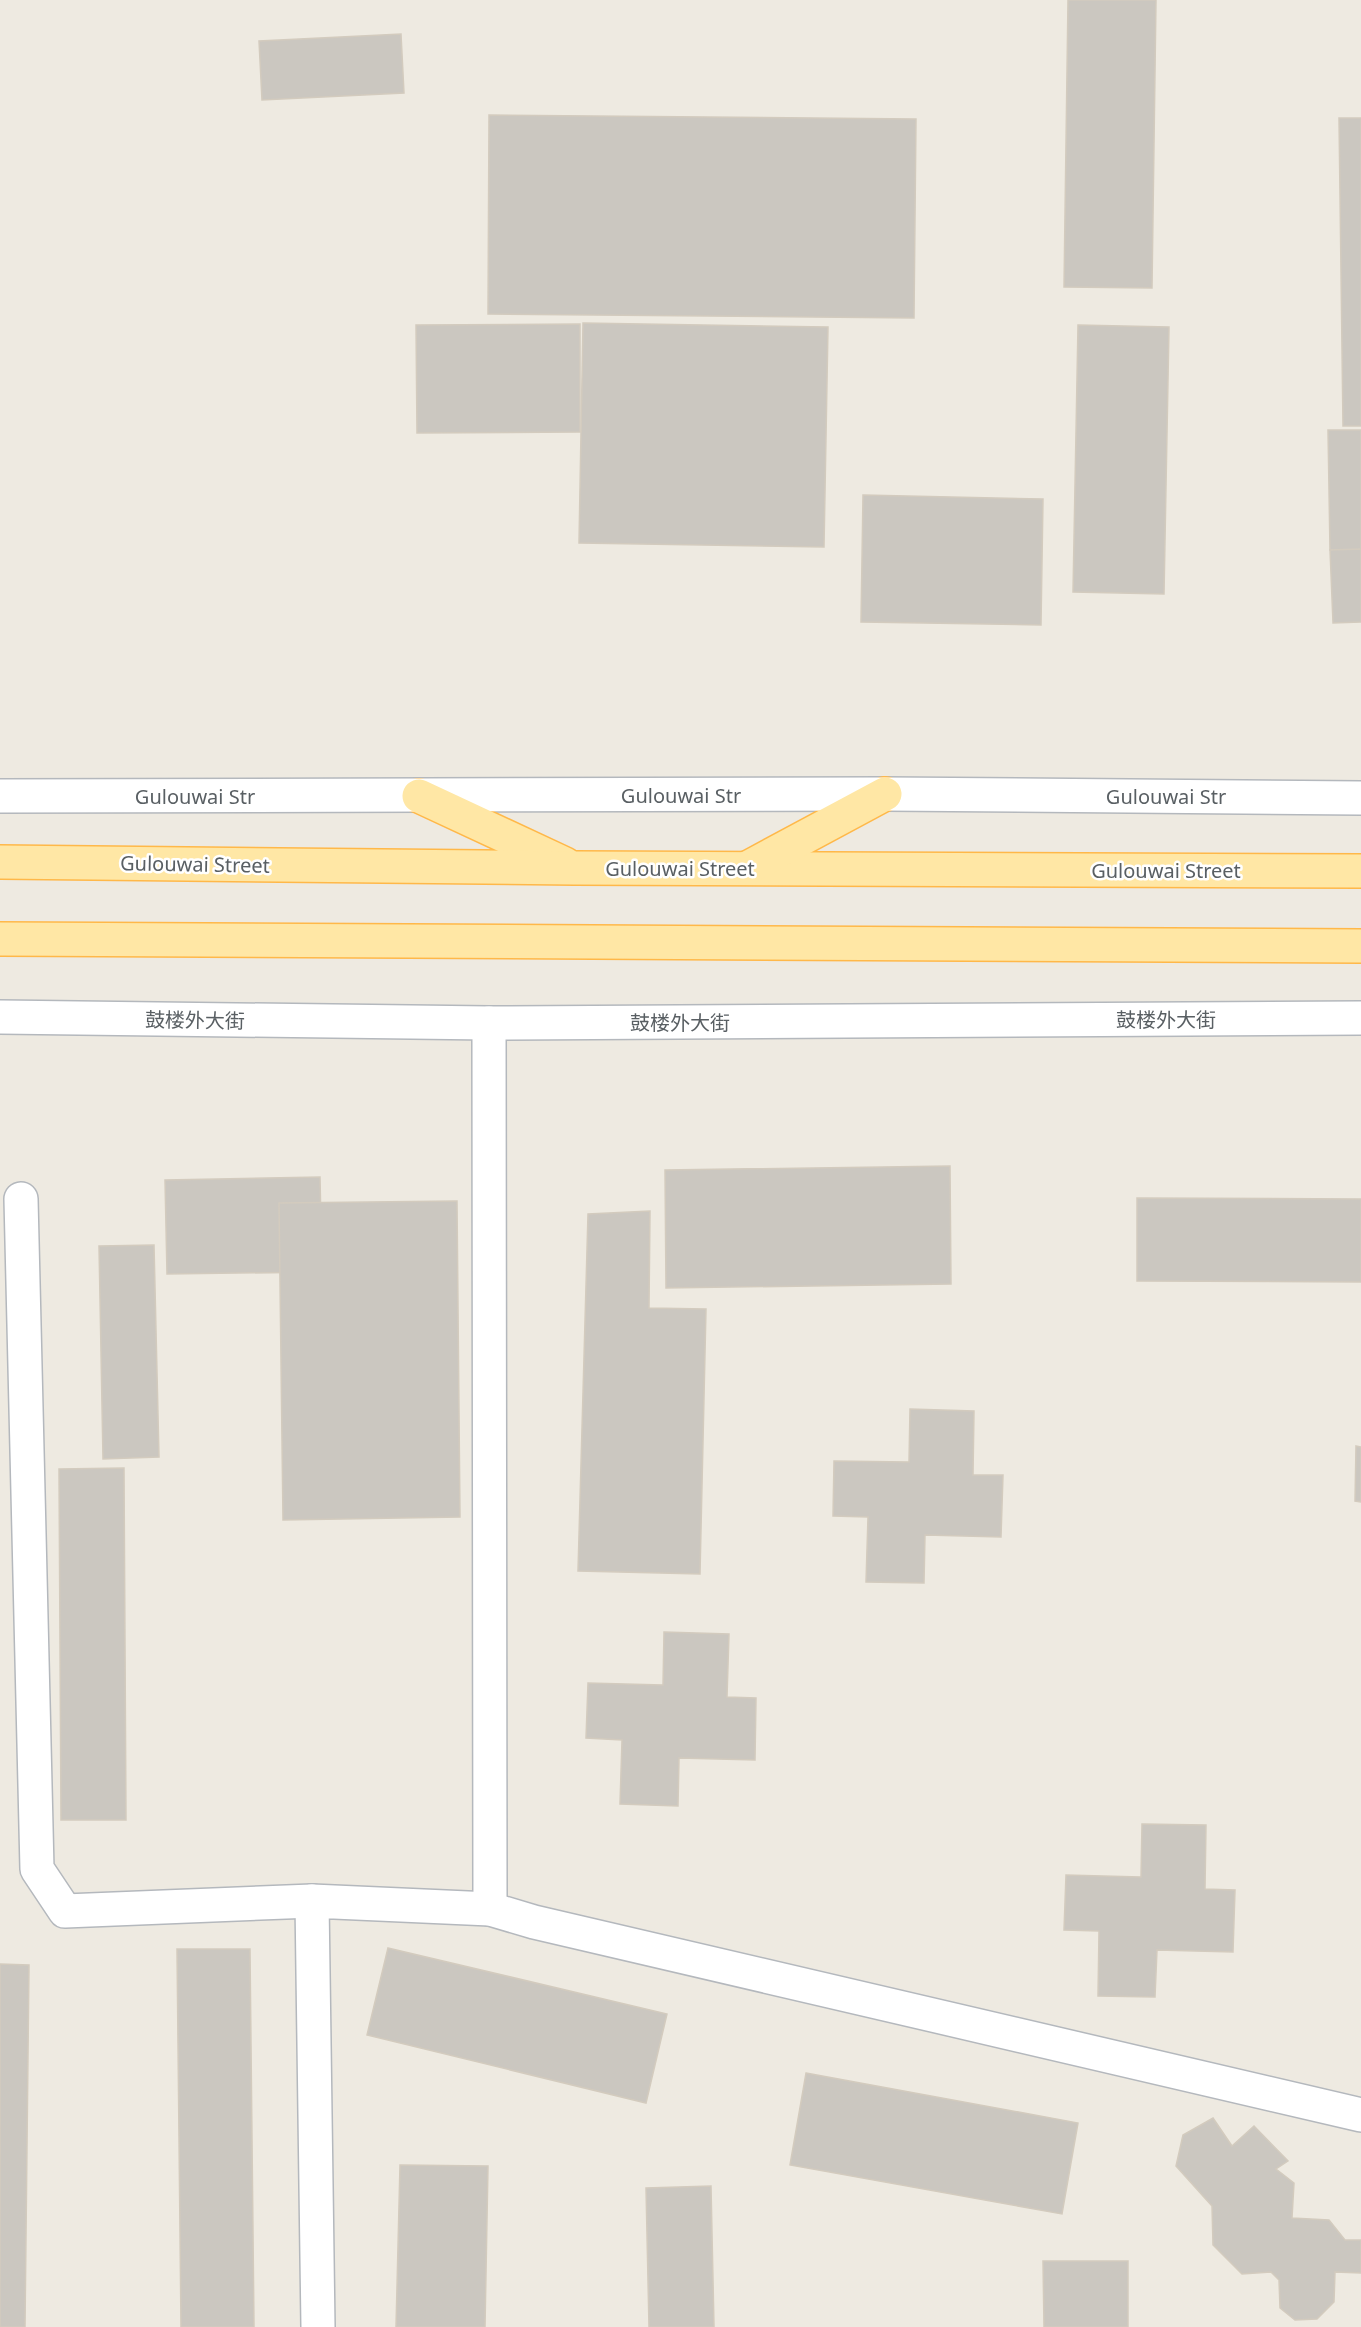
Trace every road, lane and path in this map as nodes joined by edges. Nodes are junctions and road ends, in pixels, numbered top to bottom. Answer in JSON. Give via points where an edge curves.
{"nodes":[{"id":1,"x":885,"y":794,"type":"junction"},
{"id":2,"x":0,"y":796,"type":"edge"},
{"id":3,"x":419,"y":796,"type":"junction"},
{"id":4,"x":1361,"y":798,"type":"edge"},
{"id":5,"x":0,"y":862,"type":"edge"},
{"id":6,"x":574,"y":868,"type":"junction"},
{"id":7,"x":747,"y":868,"type":"junction"},
{"id":8,"x":1361,"y":871,"type":"edge"},
{"id":9,"x":0,"y":939,"type":"edge"},
{"id":10,"x":1361,"y":945,"type":"edge"},
{"id":11,"x":0,"y":1017,"type":"edge"},
{"id":12,"x":1361,"y":1018,"type":"edge"},
{"id":13,"x":489,"y":1023,"type":"junction"},
{"id":14,"x":21,"y":1199,"type":"dead end"},
{"id":15,"x":312,"y":1901,"type":"junction"},
{"id":16,"x":490,"y":1909,"type":"junction"},
{"id":17,"x":1361,"y":2115,"type":"edge"},
{"id":18,"x":318,"y":2327,"type":"edge"}],
"edges":[{"from":1,"to":3,"type":"street","name":"Gulouwai Str"},
{"from":1,"to":4,"type":"street","name":"Gulouwai Str"},
{"from":1,"to":7,"type":"main road"},
{"from":2,"to":3,"type":"street","name":"Gulouwai Str"},
{"from":3,"to":6,"type":"main road"},
{"from":5,"to":6,"type":"main road","name":"Gulouwai Street"},
{"from":6,"to":7,"type":"main road","name":"Gulouwai Street"},
{"from":7,"to":8,"type":"main road","name":"Gulouwai Street"},
{"from":9,"to":10,"type":"main road"},
{"from":11,"to":13,"type":"street","name":"鼓楼外大街"},
{"from":12,"to":13,"type":"street","name":"鼓楼外大街"},
{"from":13,"to":16,"type":"street"},
{"from":14,"to":15,"type":"street","via":[[37,1869],[65,1911]]},
{"from":15,"to":16,"type":"street"},
{"from":15,"to":18,"type":"street"},
{"from":16,"to":17,"type":"street"}]}
